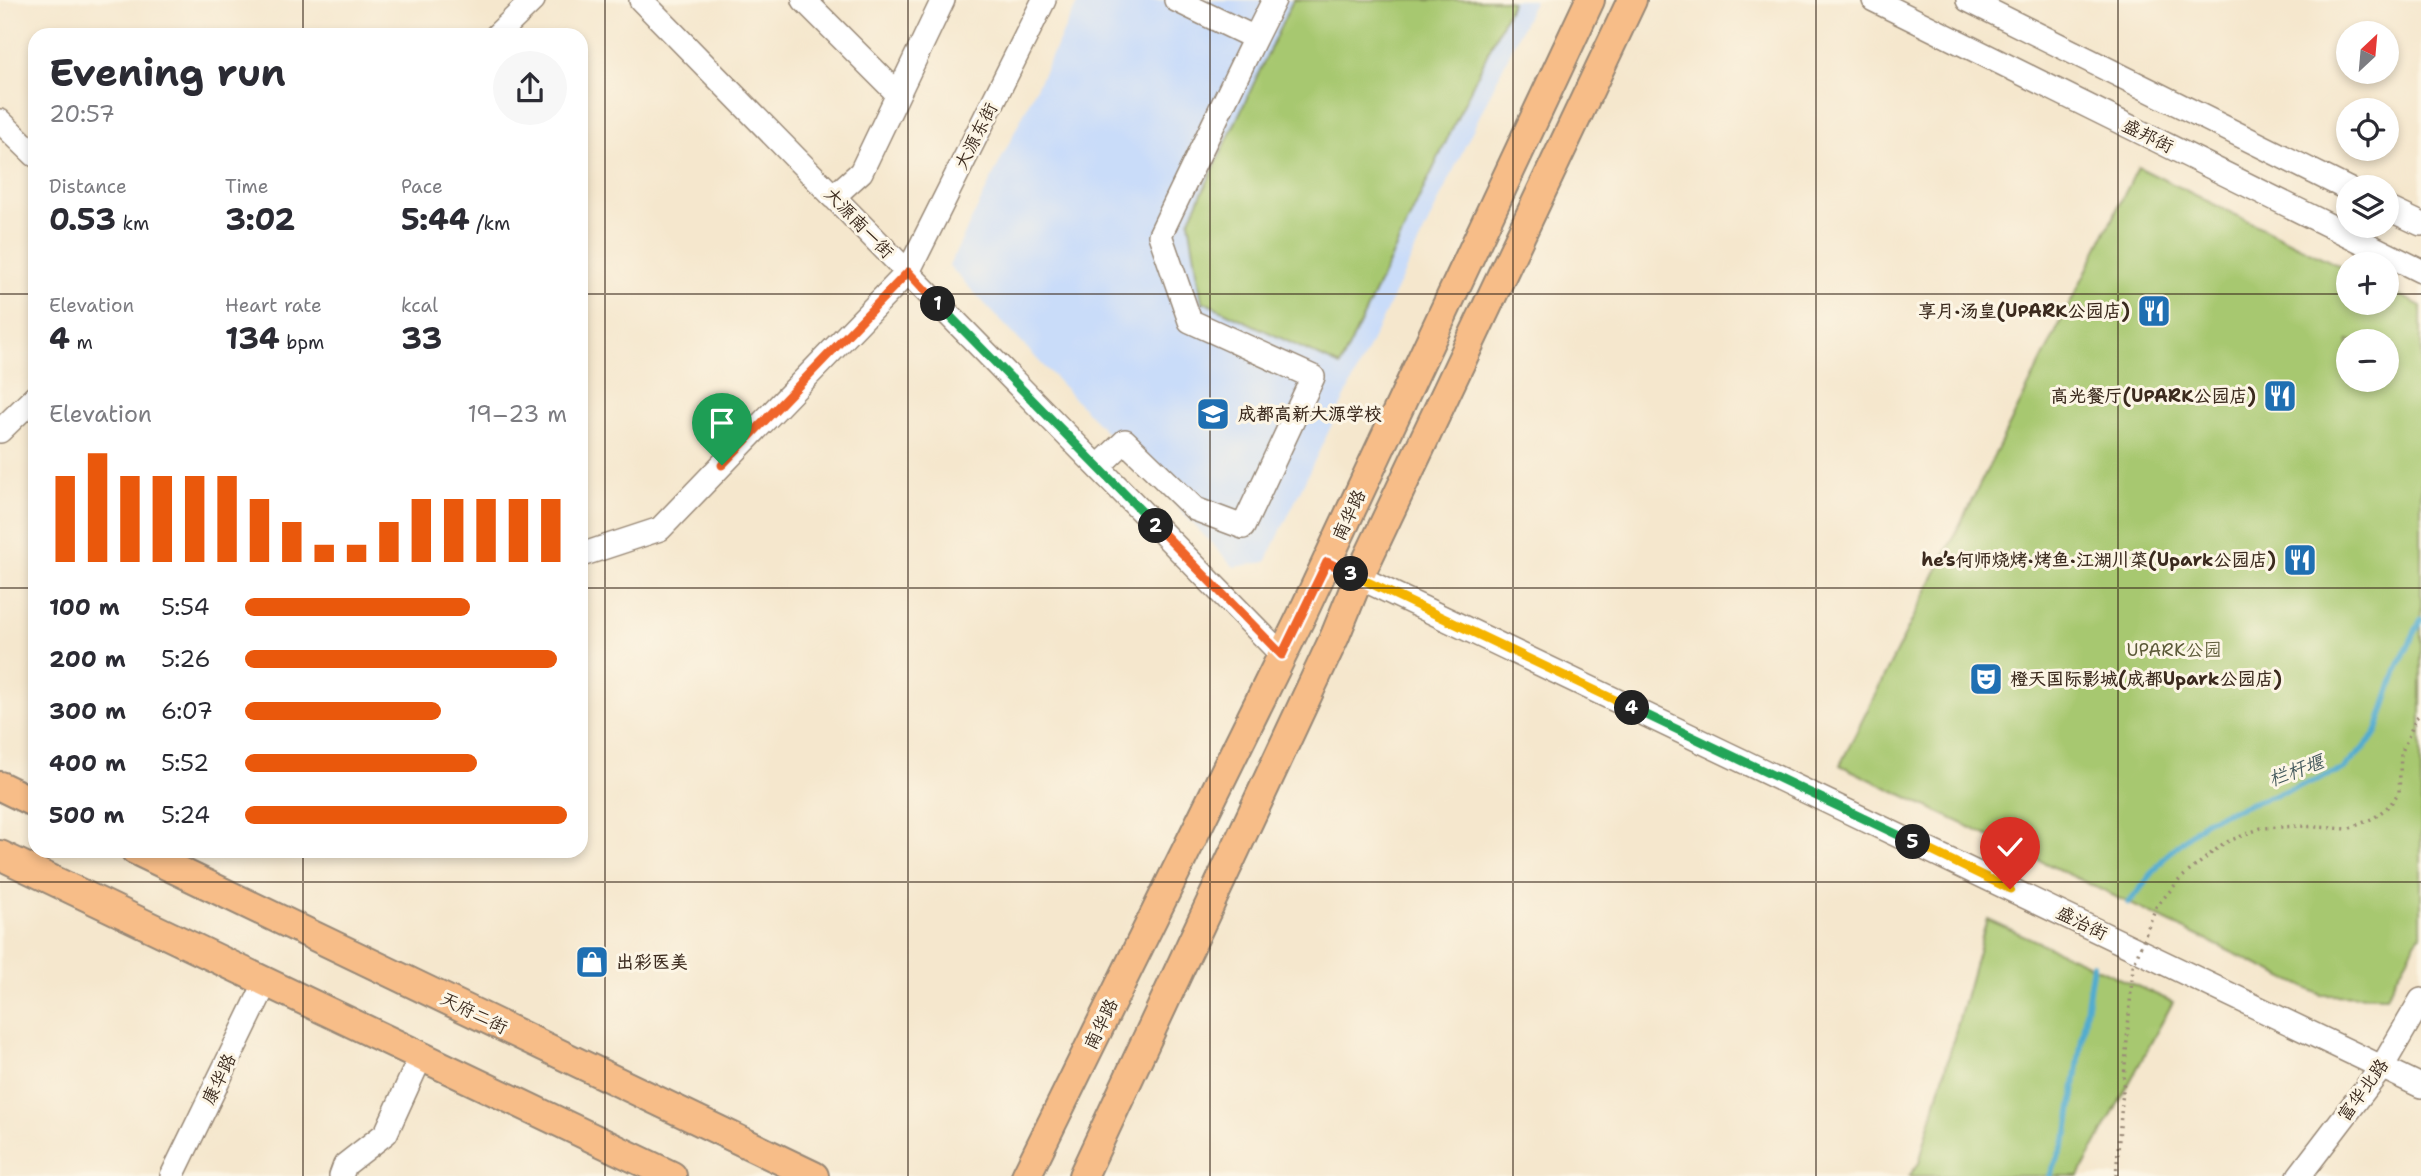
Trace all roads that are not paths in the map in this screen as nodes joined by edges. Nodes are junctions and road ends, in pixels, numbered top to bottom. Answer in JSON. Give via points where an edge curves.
{"nodes":[{"id":1,"x":533,"y":0,"type":"edge"},
{"id":2,"x":641,"y":0,"type":"edge"},
{"id":3,"x":804,"y":0,"type":"edge"},
{"id":4,"x":1044,"y":0,"type":"edge"},
{"id":5,"x":1175,"y":0,"type":"edge"},
{"id":6,"x":1273,"y":0,"type":"edge"},
{"id":7,"x":1590,"y":0,"type":"edge"},
{"id":8,"x":1632,"y":0,"type":"edge"},
{"id":9,"x":1874,"y":0,"type":"edge"},
{"id":10,"x":1968,"y":0,"type":"edge"},
{"id":11,"x":937,"y":3,"type":"edge"},
{"id":12,"x":504,"y":28,"type":"edge"},
{"id":13,"x":1255,"y":38,"type":"junction"},
{"id":14,"x":898,"y":94,"type":"junction"},
{"id":15,"x":0,"y":121,"type":"edge"},
{"id":16,"x":28,"y":149,"type":"edge"},
{"id":17,"x":2336,"y":182,"type":"edge"},
{"id":18,"x":833,"y":197,"type":"junction"},
{"id":19,"x":2399,"y":214,"type":"edge"},
{"id":20,"x":2421,"y":225,"type":"edge"},
{"id":21,"x":2421,"y":271,"type":"edge"},
{"id":22,"x":908,"y":272,"type":"junction"},
{"id":23,"x":28,"y":404,"type":"edge"},
{"id":24,"x":0,"y":431,"type":"edge"},
{"id":25,"x":1098,"y":467,"type":"junction"},
{"id":26,"x":588,"y":553,"type":"edge"},
{"id":27,"x":1327,"y":562,"type":"junction"},
{"id":28,"x":1359,"y":577,"type":"junction"},
{"id":29,"x":1282,"y":655,"type":"junction"},
{"id":30,"x":0,"y":786,"type":"edge"},
{"id":31,"x":28,"y":800,"type":"edge"},
{"id":32,"x":0,"y":855,"type":"edge"},
{"id":33,"x":152,"y":858,"type":"edge"},
{"id":34,"x":266,"y":982,"type":"junction"},
{"id":35,"x":2421,"y":1000,"type":"edge"},
{"id":36,"x":421,"y":1056,"type":"junction"},
{"id":37,"x":2382,"y":1067,"type":"junction"},
{"id":38,"x":2421,"y":1086,"type":"edge"},
{"id":39,"x":172,"y":1176,"type":"edge"},
{"id":40,"x":341,"y":1176,"type":"edge"},
{"id":41,"x":672,"y":1176,"type":"edge"},
{"id":42,"x":814,"y":1176,"type":"edge"},
{"id":43,"x":1026,"y":1176,"type":"edge"},
{"id":44,"x":1083,"y":1176,"type":"edge"},
{"id":45,"x":2299,"y":1176,"type":"edge"}],
"edges":[{"from":1,"to":12,"type":"street"},
{"from":2,"to":18,"type":"street","name":"大源南一街"},
{"from":3,"to":14,"type":"street"},
{"from":4,"to":22,"type":"street","name":"大源东街"},
{"from":5,"to":13,"type":"street"},
{"from":6,"to":13,"type":"street"},
{"from":7,"to":27,"type":"main road","name":"南华路"},
{"from":8,"to":28,"type":"main road","name":"南华路"},
{"from":9,"to":21,"type":"street","name":"盛邦街"},
{"from":10,"to":17,"type":"street"},
{"from":11,"to":14,"type":"street"},
{"from":13,"to":25,"type":"street","via":[[1160,235],[1190,321],[1313,377],[1243,527],[1195,509],[1125,441]]},
{"from":14,"to":18,"type":"street","via":[[862,172]]},
{"from":15,"to":16,"type":"street"},
{"from":18,"to":22,"type":"street","name":"大源南一街"},
{"from":19,"to":20,"type":"street"},
{"from":22,"to":25,"type":"street","name":"大源南一街"},
{"from":22,"to":26,"type":"street","name":"大源东街","via":[[660,529]]},
{"from":23,"to":24,"type":"street"},
{"from":25,"to":29,"type":"street","name":"大源南一街"},
{"from":27,"to":28,"type":"street","name":"盛治街"},
{"from":27,"to":29,"type":"main road","name":"南华路"},
{"from":28,"to":37,"type":"street","name":"盛治街"},
{"from":28,"to":44,"type":"main road","name":"南华路"},
{"from":29,"to":43,"type":"main road","name":"南华路"},
{"from":30,"to":31,"type":"main road"},
{"from":32,"to":34,"type":"main road"},
{"from":33,"to":42,"type":"main road","name":"天府二街"},
{"from":34,"to":36,"type":"main road"},
{"from":34,"to":39,"type":"street","name":"康华路"},
{"from":35,"to":37,"type":"street","name":"富华北路"},
{"from":36,"to":40,"type":"street","via":[[386,1133],[345,1165]]},
{"from":36,"to":41,"type":"main road"},
{"from":37,"to":38,"type":"street","name":"盛治街"},
{"from":37,"to":45,"type":"street","name":"富华北路"}]}
